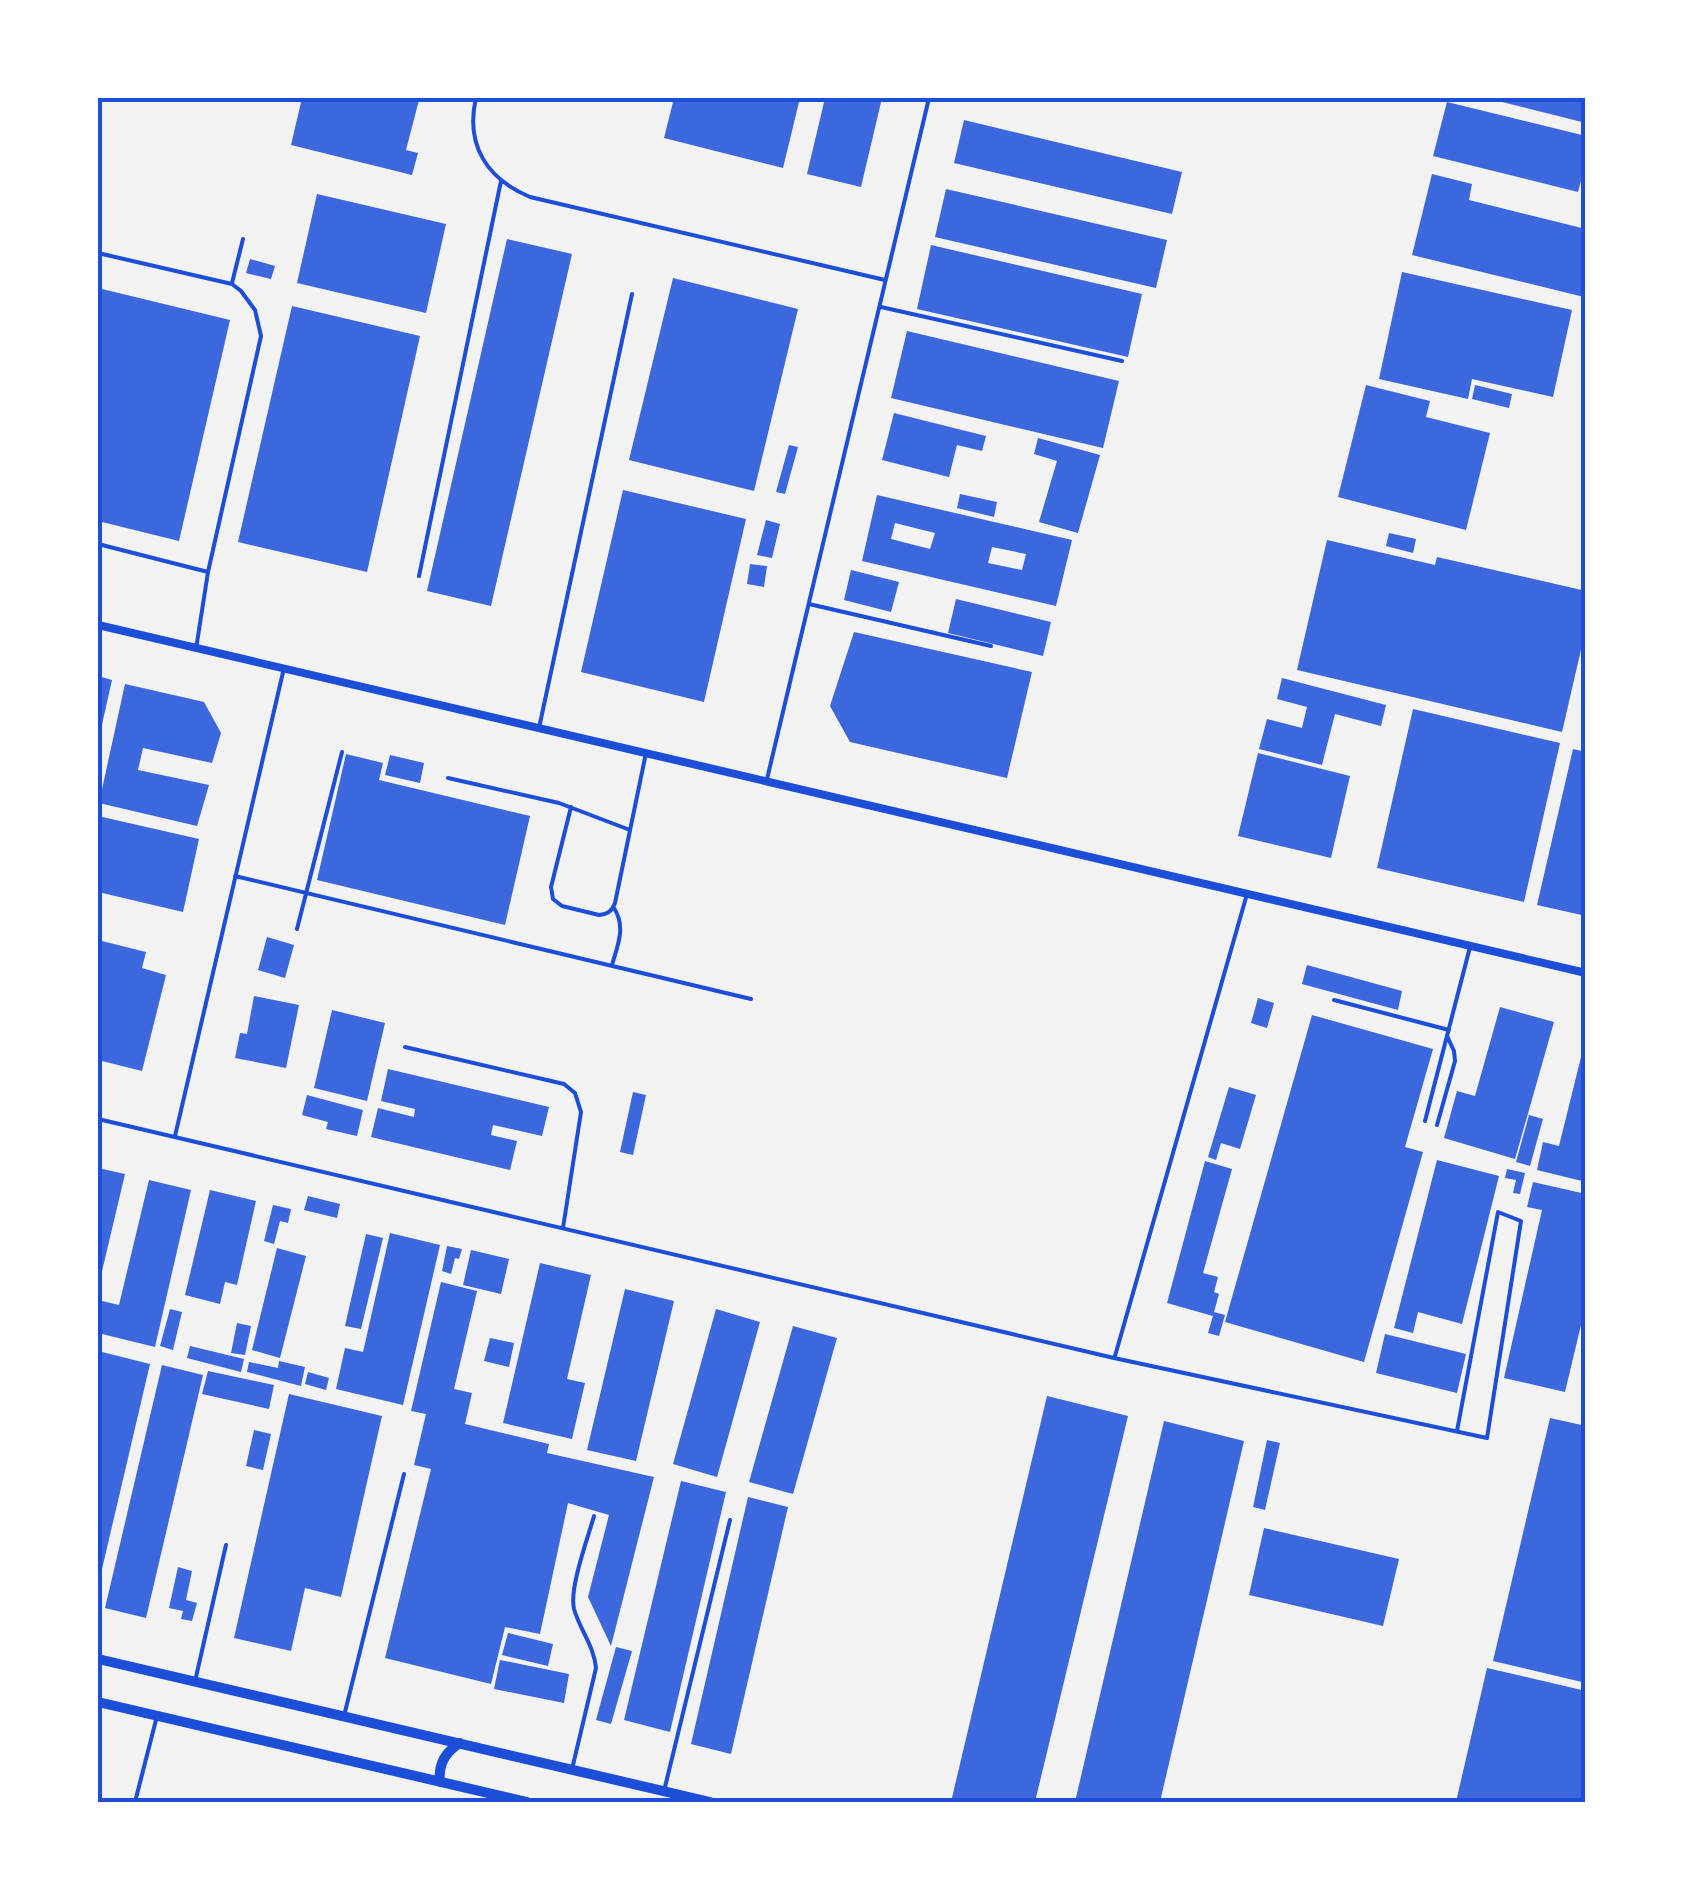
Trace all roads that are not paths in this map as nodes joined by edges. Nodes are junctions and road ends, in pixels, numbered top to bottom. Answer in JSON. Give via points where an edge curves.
{"nodes":[{"id":1,"x":476,"y":98,"type":"edge"},
{"id":2,"x":928,"y":98,"type":"edge"},
{"id":3,"x":500,"y":181,"type":"junction"},
{"id":4,"x":243,"y":240,"type":"dead end"},
{"id":5,"x":98,"y":253,"type":"edge"},
{"id":6,"x":887,"y":281,"type":"junction"},
{"id":7,"x":232,"y":284,"type":"junction"},
{"id":8,"x":632,"y":294,"type":"dead end"},
{"id":9,"x":881,"y":307,"type":"junction"},
{"id":10,"x":1122,"y":361,"type":"dead end"},
{"id":11,"x":98,"y":544,"type":"edge"},
{"id":12,"x":208,"y":572,"type":"junction"},
{"id":13,"x":419,"y":576,"type":"dead end"},
{"id":14,"x":809,"y":604,"type":"junction"},
{"id":15,"x":98,"y":625,"type":"edge"},
{"id":16,"x":991,"y":646,"type":"dead end"},
{"id":17,"x":196,"y":649,"type":"junction"},
{"id":18,"x":284,"y":668,"type":"junction"},
{"id":19,"x":539,"y":728,"type":"junction"},
{"id":20,"x":342,"y":752,"type":"dead end"},
{"id":21,"x":646,"y":753,"type":"junction"},
{"id":22,"x":448,"y":778,"type":"dead end"},
{"id":23,"x":767,"y":781,"type":"junction"},
{"id":24,"x":571,"y":807,"type":"junction"},
{"id":25,"x":630,"y":830,"type":"junction"},
{"id":26,"x":235,"y":876,"type":"junction"},
{"id":27,"x":306,"y":893,"type":"junction"},
{"id":28,"x":1247,"y":894,"type":"junction"},
{"id":29,"x":614,"y":908,"type":"junction"},
{"id":30,"x":297,"y":930,"type":"dead end"},
{"id":31,"x":1470,"y":946,"type":"junction"},
{"id":32,"x":612,"y":966,"type":"junction"},
{"id":33,"x":1586,"y":974,"type":"edge"},
{"id":34,"x":751,"y":999,"type":"dead end"},
{"id":35,"x":1334,"y":1000,"type":"dead end"},
{"id":36,"x":1448,"y":1033,"type":"junction"},
{"id":37,"x":405,"y":1047,"type":"dead end"},
{"id":38,"x":98,"y":1119,"type":"edge"},
{"id":39,"x":1424,"y":1121,"type":"dead end"},
{"id":40,"x":1437,"y":1125,"type":"dead end"},
{"id":41,"x":174,"y":1138,"type":"junction"},
{"id":42,"x":563,"y":1229,"type":"junction"},
{"id":43,"x":1114,"y":1358,"type":"junction"},
{"id":44,"x":1458,"y":1431,"type":"junction"},
{"id":45,"x":404,"y":1474,"type":"dead end"},
{"id":46,"x":594,"y":1516,"type":"dead end"},
{"id":47,"x":730,"y":1520,"type":"dead end"},
{"id":48,"x":226,"y":1545,"type":"dead end"},
{"id":49,"x":98,"y":1659,"type":"edge"},
{"id":50,"x":194,"y":1682,"type":"junction"},
{"id":51,"x":98,"y":1702,"type":"edge"},
{"id":52,"x":157,"y":1716,"type":"junction"},
{"id":53,"x":344,"y":1716,"type":"junction"},
{"id":54,"x":460,"y":1744,"type":"junction"},
{"id":55,"x":572,"y":1770,"type":"junction"},
{"id":56,"x":440,"y":1782,"type":"junction"},
{"id":57,"x":664,"y":1792,"type":"junction"},
{"id":58,"x":136,"y":1802,"type":"edge"},
{"id":59,"x":527,"y":1802,"type":"edge"},
{"id":60,"x":710,"y":1802,"type":"edge"}],
"edges":[{"from":1,"to":3,"type":"lane","via":[[474,138]]},
{"from":2,"to":6,"type":"lane"},
{"from":3,"to":6,"type":"lane","via":[[530,198]]},
{"from":3,"to":13,"type":"lane"},
{"from":4,"to":7,"type":"lane"},
{"from":5,"to":7,"type":"lane"},
{"from":6,"to":9,"type":"lane"},
{"from":7,"to":12,"type":"lane","via":[[255,310],[261,336]]},
{"from":8,"to":19,"type":"lane"},
{"from":9,"to":10,"type":"lane"},
{"from":9,"to":14,"type":"lane"},
{"from":11,"to":12,"type":"lane"},
{"from":12,"to":17,"type":"lane"},
{"from":14,"to":16,"type":"lane"},
{"from":14,"to":23,"type":"lane"},
{"from":15,"to":17,"type":"street"},
{"from":17,"to":18,"type":"street"},
{"from":18,"to":19,"type":"street"},
{"from":18,"to":26,"type":"lane"},
{"from":19,"to":21,"type":"street"},
{"from":20,"to":27,"type":"lane"},
{"from":21,"to":23,"type":"street"},
{"from":21,"to":25,"type":"lane"},
{"from":22,"to":24,"type":"lane"},
{"from":23,"to":28,"type":"street"},
{"from":24,"to":25,"type":"lane"},
{"from":24,"to":29,"type":"lane","via":[[553,899],[600,915]]},
{"from":25,"to":29,"type":"lane"},
{"from":26,"to":27,"type":"lane"},
{"from":26,"to":41,"type":"lane"},
{"from":27,"to":30,"type":"lane"},
{"from":27,"to":32,"type":"lane"},
{"from":28,"to":31,"type":"street"},
{"from":28,"to":43,"type":"lane"},
{"from":29,"to":32,"type":"lane","via":[[621,931]]},
{"from":31,"to":33,"type":"street"},
{"from":31,"to":36,"type":"lane"},
{"from":32,"to":34,"type":"lane"},
{"from":35,"to":36,"type":"lane"},
{"from":36,"to":39,"type":"lane"},
{"from":36,"to":40,"type":"lane","via":[[1455,1061]]},
{"from":37,"to":42,"type":"lane","via":[[564,1084],[574,1093],[581,1112]]},
{"from":38,"to":41,"type":"lane"},
{"from":41,"to":42,"type":"lane"},
{"from":42,"to":43,"type":"lane"},
{"from":43,"to":44,"type":"lane"},
{"from":44,"to":44,"type":"lane","via":[[1487,1438],[1521,1221],[1498,1212]]},
{"from":45,"to":53,"type":"lane"},
{"from":46,"to":55,"type":"lane","via":[[573,1597],[596,1668]]},
{"from":47,"to":57,"type":"lane"},
{"from":48,"to":50,"type":"lane"},
{"from":49,"to":50,"type":"street"},
{"from":50,"to":53,"type":"street"},
{"from":51,"to":52,"type":"street"},
{"from":52,"to":56,"type":"street"},
{"from":52,"to":58,"type":"lane"},
{"from":53,"to":54,"type":"street"},
{"from":54,"to":55,"type":"street"},
{"from":54,"to":56,"type":"street","via":[[443,1759]]},
{"from":55,"to":57,"type":"street"},
{"from":56,"to":59,"type":"street"},
{"from":57,"to":60,"type":"street"}]}
